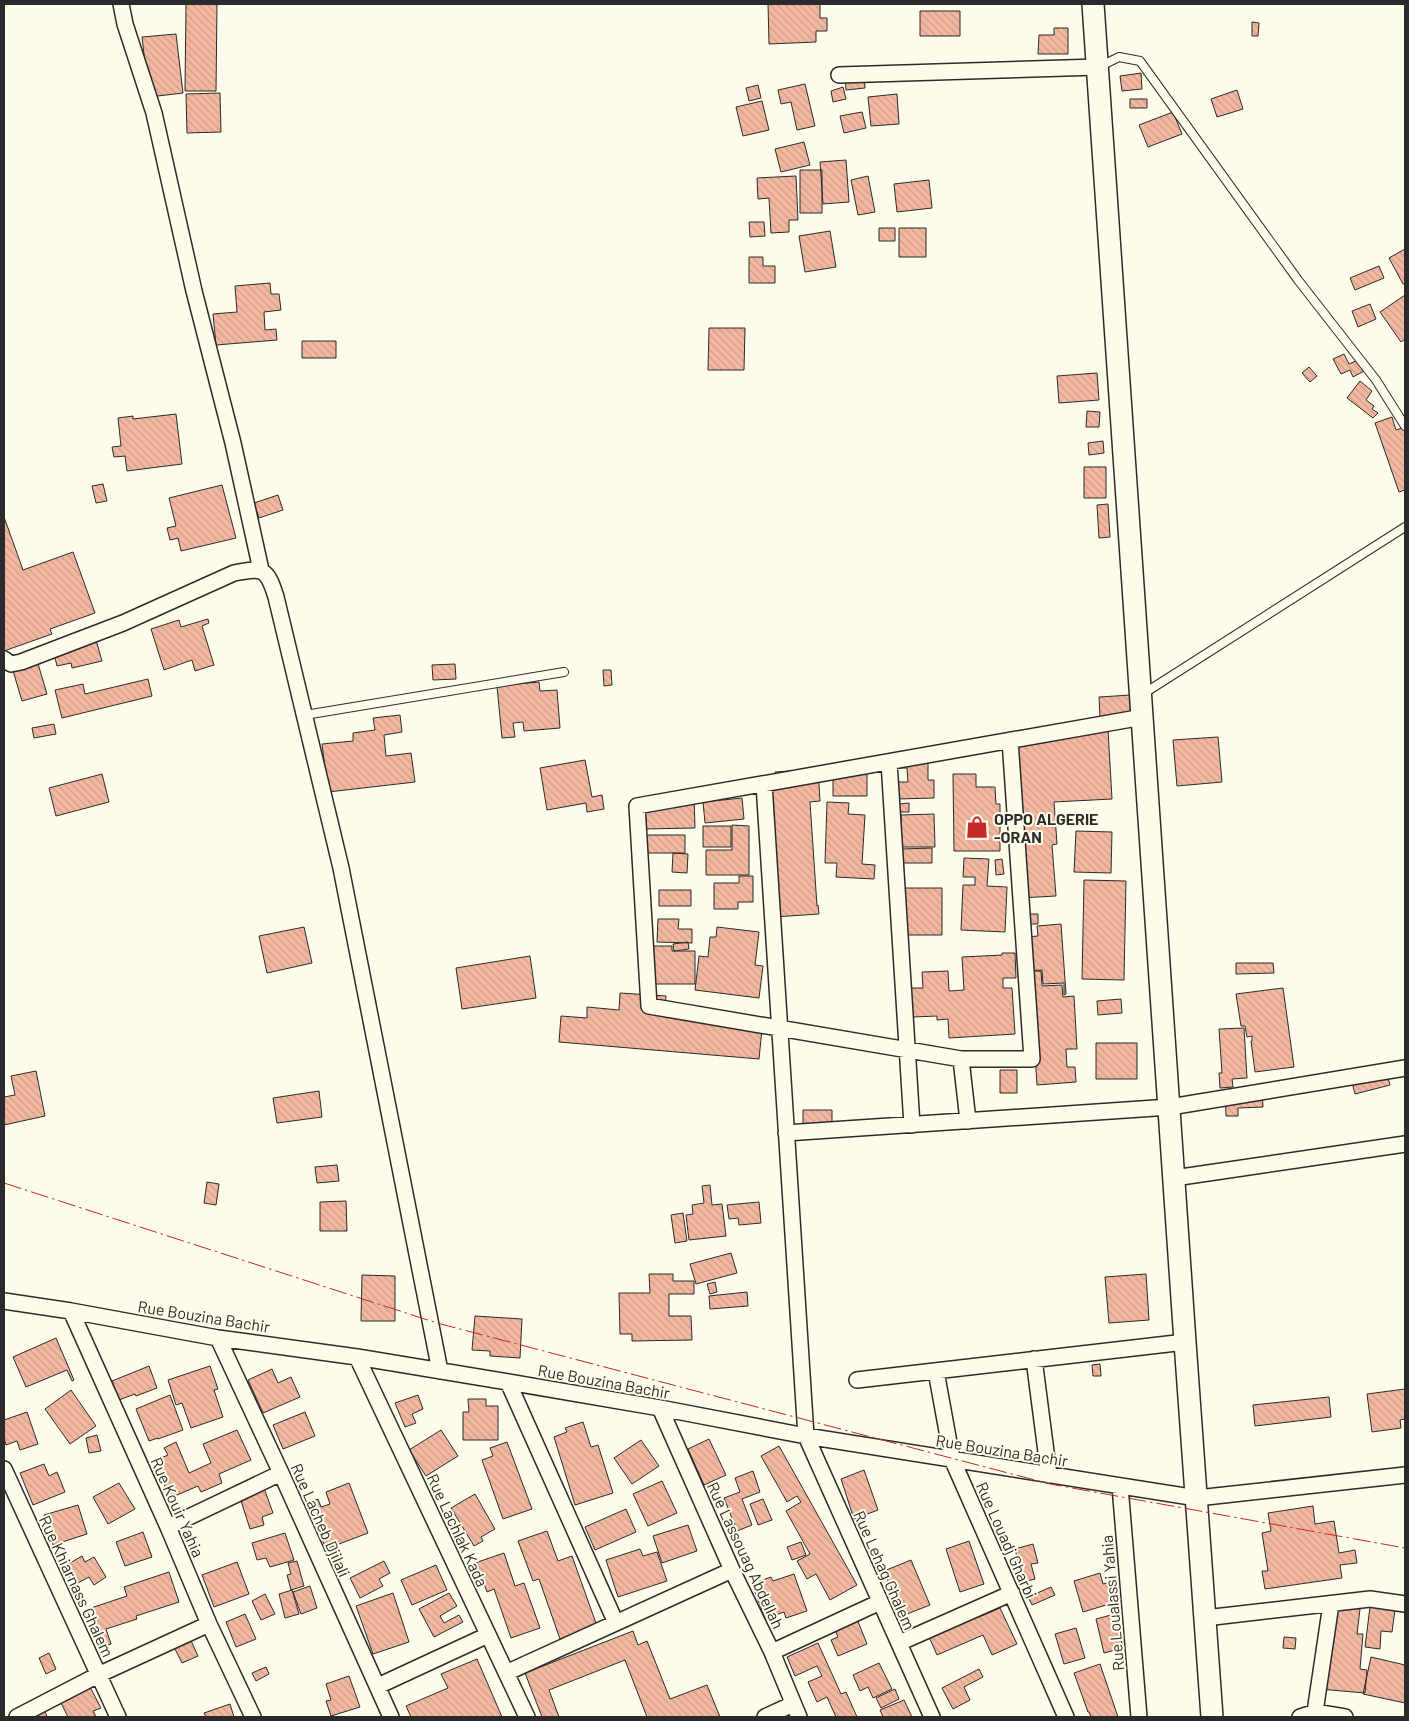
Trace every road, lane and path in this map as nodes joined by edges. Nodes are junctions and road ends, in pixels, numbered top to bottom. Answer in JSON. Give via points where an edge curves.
{"nodes":[{"id":1,"x":121,"y":4,"type":"edge"},
{"id":2,"x":1093,"y":4,"type":"edge"},
{"id":3,"x":1098,"y":67,"type":"junction"},
{"id":4,"x":838,"y":75,"type":"dead end"},
{"id":5,"x":1405,"y":426,"type":"edge"},
{"id":6,"x":1405,"y":527,"type":"edge"},
{"id":7,"x":261,"y":570,"type":"junction"},
{"id":8,"x":4,"y":659,"type":"edge"},
{"id":9,"x":564,"y":672,"type":"dead end"},
{"id":10,"x":1141,"y":695,"type":"junction"},
{"id":11,"x":305,"y":715,"type":"junction"},
{"id":12,"x":1143,"y":717,"type":"junction"},
{"id":13,"x":1010,"y":740,"type":"junction"},
{"id":14,"x":889,"y":762,"type":"junction"},
{"id":15,"x":764,"y":784,"type":"junction"},
{"id":16,"x":779,"y":1028,"type":"junction"},
{"id":17,"x":907,"y":1050,"type":"junction"},
{"id":18,"x":961,"y":1059,"type":"junction"},
{"id":19,"x":1405,"y":1068,"type":"edge"},
{"id":20,"x":1170,"y":1107,"type":"junction"},
{"id":21,"x":968,"y":1121,"type":"junction"},
{"id":22,"x":912,"y":1125,"type":"junction"},
{"id":23,"x":786,"y":1133,"type":"junction"},
{"id":24,"x":1405,"y":1144,"type":"edge"},
{"id":25,"x":1174,"y":1178,"type":"junction"},
{"id":26,"x":4,"y":1301,"type":"edge"},
{"id":27,"x":70,"y":1311,"type":"junction"},
{"id":28,"x":218,"y":1338,"type":"junction"},
{"id":29,"x":1185,"y":1342,"type":"junction"},
{"id":30,"x":357,"y":1357,"type":"junction"},
{"id":31,"x":1034,"y":1359,"type":"junction"},
{"id":32,"x":440,"y":1370,"type":"junction"},
{"id":33,"x":936,"y":1371,"type":"junction"},
{"id":34,"x":858,"y":1380,"type":"dead end"},
{"id":35,"x":508,"y":1382,"type":"junction"},
{"id":36,"x":660,"y":1408,"type":"junction"},
{"id":37,"x":806,"y":1436,"type":"junction"},
{"id":38,"x":952,"y":1460,"type":"junction"},
{"id":39,"x":4,"y":1469,"type":"edge"},
{"id":40,"x":281,"y":1473,"type":"junction"},
{"id":41,"x":1049,"y":1475,"type":"junction"},
{"id":42,"x":1405,"y":1475,"type":"edge"},
{"id":43,"x":1120,"y":1486,"type":"junction"},
{"id":44,"x":1197,"y":1498,"type":"junction"},
{"id":45,"x":168,"y":1527,"type":"junction"},
{"id":46,"x":732,"y":1570,"type":"junction"},
{"id":47,"x":1012,"y":1593,"type":"junction"},
{"id":48,"x":880,"y":1602,"type":"junction"},
{"id":49,"x":1331,"y":1604,"type":"junction"},
{"id":50,"x":1405,"y":1604,"type":"edge"},
{"id":51,"x":1205,"y":1618,"type":"junction"},
{"id":52,"x":616,"y":1623,"type":"junction"},
{"id":53,"x":209,"y":1624,"type":"junction"},
{"id":54,"x":488,"y":1635,"type":"junction"},
{"id":55,"x":899,"y":1643,"type":"junction"},
{"id":56,"x":772,"y":1652,"type":"junction"},
{"id":57,"x":506,"y":1673,"type":"junction"},
{"id":58,"x":98,"y":1675,"type":"junction"},
{"id":59,"x":378,"y":1686,"type":"junction"},
{"id":60,"x":796,"y":1710,"type":"edge"},
{"id":61,"x":1315,"y":1712,"type":"junction"},
{"id":62,"x":17,"y":1717,"type":"edge"},
{"id":63,"x":118,"y":1717,"type":"edge"},
{"id":64,"x":253,"y":1717,"type":"edge"},
{"id":65,"x":391,"y":1717,"type":"edge"},
{"id":66,"x":527,"y":1717,"type":"edge"},
{"id":67,"x":765,"y":1717,"type":"edge"},
{"id":68,"x":932,"y":1717,"type":"edge"},
{"id":69,"x":1066,"y":1717,"type":"edge"},
{"id":70,"x":1139,"y":1717,"type":"edge"},
{"id":71,"x":1212,"y":1717,"type":"edge"},
{"id":72,"x":1300,"y":1717,"type":"edge"},
{"id":73,"x":1345,"y":1717,"type":"edge"}],
"edges":[{"from":1,"to":7,"type":"street","via":[[154,113]]},
{"from":2,"to":3,"type":"main road"},
{"from":3,"to":4,"type":"street"},
{"from":3,"to":5,"type":"lane","via":[[1119,57],[1140,61],[1298,280],[1376,380]]},
{"from":3,"to":10,"type":"main road"},
{"from":6,"to":10,"type":"lane"},
{"from":7,"to":8,"type":"street","via":[[234,573],[21,662],[11,664]]},
{"from":7,"to":11,"type":"street","via":[[269,575],[276,597]]},
{"from":9,"to":11,"type":"lane"},
{"from":10,"to":12,"type":"main road"},
{"from":11,"to":32,"type":"street","via":[[341,868]]},
{"from":12,"to":13,"type":"street"},
{"from":12,"to":20,"type":"main road"},
{"from":13,"to":14,"type":"street"},
{"from":13,"to":18,"type":"street","via":[[1032,1059]]},
{"from":14,"to":15,"type":"street"},
{"from":14,"to":17,"type":"street"},
{"from":15,"to":16,"type":"street"},
{"from":15,"to":16,"type":"street","via":[[637,806],[649,1006]]},
{"from":16,"to":17,"type":"street"},
{"from":16,"to":23,"type":"street"},
{"from":17,"to":18,"type":"street"},
{"from":17,"to":22,"type":"street"},
{"from":18,"to":21,"type":"street"},
{"from":19,"to":20,"type":"street"},
{"from":20,"to":21,"type":"street"},
{"from":20,"to":25,"type":"main road"},
{"from":21,"to":22,"type":"street"},
{"from":22,"to":23,"type":"street"},
{"from":23,"to":37,"type":"street"},
{"from":24,"to":25,"type":"street"},
{"from":25,"to":29,"type":"main road"},
{"from":26,"to":27,"type":"street","name":"Rue Bouzina Bachir"},
{"from":27,"to":28,"type":"street","name":"Rue Bouzina Bachir"},
{"from":27,"to":45,"type":"street","name":"Rue Kouir Yahia"},
{"from":28,"to":30,"type":"street","name":"Rue Bouzina Bachir"},
{"from":28,"to":40,"type":"street","name":"Rue Lacheb Djilali"},
{"from":29,"to":31,"type":"street"},
{"from":29,"to":44,"type":"main road"},
{"from":30,"to":32,"type":"street","name":"Rue Bouzina Bachir"},
{"from":30,"to":54,"type":"street","name":"Rue Lachlak Kada"},
{"from":31,"to":33,"type":"street"},
{"from":31,"to":41,"type":"street"},
{"from":32,"to":35,"type":"street","name":"Rue Bouzina Bachir"},
{"from":33,"to":34,"type":"street"},
{"from":33,"to":38,"type":"street","name":"Rue Louadj Gharbi"},
{"from":35,"to":36,"type":"street","name":"Rue Bouzina Bachir"},
{"from":35,"to":52,"type":"street"},
{"from":36,"to":37,"type":"street","name":"Rue Bouzina Bachir"},
{"from":36,"to":46,"type":"street","name":"Rue Lassouag Abdellah"},
{"from":37,"to":38,"type":"street","name":"Rue Bouzina Bachir"},
{"from":37,"to":48,"type":"street","name":"Rue Lehag Ghalem"},
{"from":38,"to":41,"type":"street","name":"Rue Bouzina Bachir"},
{"from":38,"to":47,"type":"street","name":"Rue Louadj Gharbi"},
{"from":39,"to":58,"type":"street","name":"Rue Khiarnass Ghalem"},
{"from":40,"to":45,"type":"street"},
{"from":40,"to":59,"type":"street","name":"Rue Lacheb Djilali"},
{"from":41,"to":43,"type":"street","name":"Rue Bouzina Bachir"},
{"from":42,"to":44,"type":"street","name":"Rue Bouzina Bachir"},
{"from":43,"to":44,"type":"street","name":"Rue Bouzina Bachir"},
{"from":43,"to":70,"type":"street","name":"Rue Loualassi Yahia"},
{"from":44,"to":51,"type":"main road"},
{"from":45,"to":53,"type":"street","name":"Rue Kouir Yahia"},
{"from":46,"to":52,"type":"street"},
{"from":46,"to":56,"type":"street","name":"Rue Lassouag Abdellah"},
{"from":47,"to":55,"type":"street"},
{"from":47,"to":69,"type":"street","name":"Rue Louadj Gharbi"},
{"from":48,"to":55,"type":"street","name":"Rue Lehag Ghalem"},
{"from":48,"to":56,"type":"street"},
{"from":49,"to":50,"type":"street","via":[[1370,1599]]},
{"from":49,"to":51,"type":"street"},
{"from":49,"to":61,"type":"street"},
{"from":51,"to":71,"type":"main road"},
{"from":52,"to":57,"type":"street"},
{"from":53,"to":58,"type":"street"},
{"from":53,"to":64,"type":"street","name":"Rue Kouir Yahia"},
{"from":54,"to":57,"type":"street","name":"Rue Lachlak Kada"},
{"from":54,"to":59,"type":"street"},
{"from":55,"to":68,"type":"street","name":"Rue Lehag Ghalem"},
{"from":56,"to":60,"type":"street","name":"Rue Lassouag Abdellah"},
{"from":57,"to":66,"type":"street","name":"Rue Lachlak Kada"},
{"from":58,"to":62,"type":"street"},
{"from":58,"to":63,"type":"street","name":"Rue Khiarnass Ghalem"},
{"from":59,"to":65,"type":"street","name":"Rue Lacheb Djilali"},
{"from":60,"to":67,"type":"street"},
{"from":61,"to":72,"type":"street"},
{"from":61,"to":73,"type":"street"}]}
